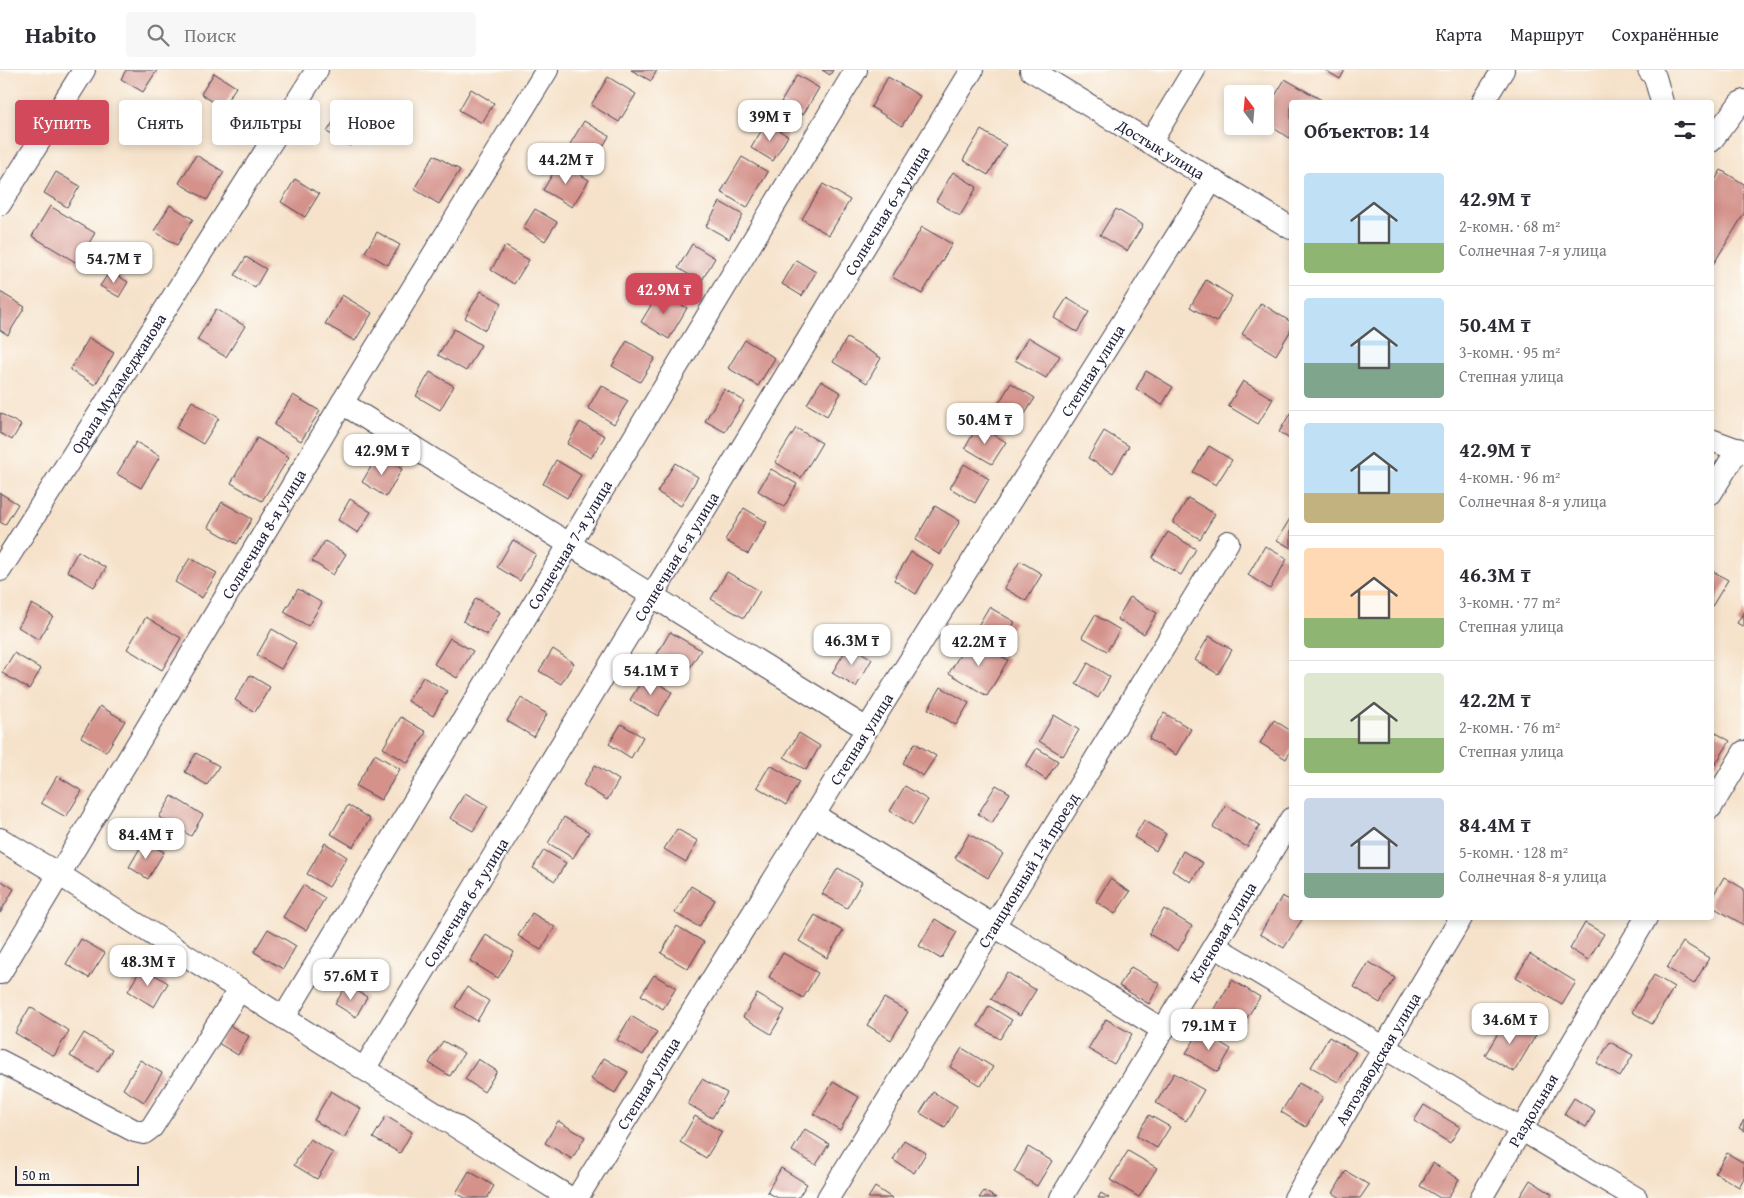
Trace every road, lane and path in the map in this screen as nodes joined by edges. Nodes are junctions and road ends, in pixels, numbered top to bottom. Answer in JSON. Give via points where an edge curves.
{"nodes":[{"id":1,"x":84,"y":70,"type":"edge"},
{"id":2,"x":317,"y":70,"type":"edge"},
{"id":3,"x":547,"y":70,"type":"edge"},
{"id":4,"x":856,"y":70,"type":"edge"},
{"id":5,"x":972,"y":70,"type":"edge"},
{"id":6,"x":1031,"y":70,"type":"edge"},
{"id":7,"x":1194,"y":70,"type":"edge"},
{"id":8,"x":1503,"y":70,"type":"edge"},
{"id":9,"x":1649,"y":70,"type":"edge"},
{"id":10,"x":1484,"y":100,"type":"edge"},
{"id":11,"x":1661,"y":100,"type":"edge"},
{"id":12,"x":1744,"y":101,"type":"edge"},
{"id":13,"x":1714,"y":137,"type":"edge"},
{"id":14,"x":1150,"y":143,"type":"junction"},
{"id":15,"x":1212,"y":180,"type":"junction"},
{"id":16,"x":0,"y":204,"type":"edge"},
{"id":17,"x":1289,"y":227,"type":"edge"},
{"id":18,"x":342,"y":403,"type":"junction"},
{"id":19,"x":1714,"y":441,"type":"edge"},
{"id":20,"x":1741,"y":450,"type":"edge"},
{"id":21,"x":1714,"y":489,"type":"edge"},
{"id":22,"x":1228,"y":542,"type":"dead end"},
{"id":23,"x":569,"y":544,"type":"junction"},
{"id":24,"x":0,"y":570,"type":"edge"},
{"id":25,"x":652,"y":596,"type":"junction"},
{"id":26,"x":867,"y":729,"type":"junction"},
{"id":27,"x":1744,"y":752,"type":"edge"},
{"id":28,"x":1714,"y":802,"type":"edge"},
{"id":29,"x":814,"y":815,"type":"junction"},
{"id":30,"x":1289,"y":823,"type":"edge"},
{"id":31,"x":0,"y":839,"type":"edge"},
{"id":32,"x":60,"y":875,"type":"junction"},
{"id":33,"x":1460,"y":920,"type":"edge"},
{"id":34,"x":1645,"y":920,"type":"edge"},
{"id":35,"x":994,"y":926,"type":"junction"},
{"id":36,"x":1214,"y":946,"type":"junction"},
{"id":37,"x":0,"y":972,"type":"edge"},
{"id":38,"x":240,"y":989,"type":"junction"},
{"id":39,"x":284,"y":1017,"type":"junction"},
{"id":40,"x":1163,"y":1030,"type":"junction"},
{"id":41,"x":1384,"y":1048,"type":"junction"},
{"id":42,"x":0,"y":1061,"type":"edge"},
{"id":43,"x":364,"y":1069,"type":"junction"},
{"id":44,"x":1521,"y":1129,"type":"junction"},
{"id":45,"x":570,"y":1198,"type":"edge"},
{"id":46,"x":577,"y":1198,"type":"edge"},
{"id":47,"x":828,"y":1198,"type":"edge"},
{"id":48,"x":1061,"y":1198,"type":"edge"},
{"id":49,"x":1295,"y":1198,"type":"edge"},
{"id":50,"x":1480,"y":1198,"type":"edge"},
{"id":51,"x":1636,"y":1198,"type":"edge"}],
"edges":[{"from":1,"to":16,"type":"street"},
{"from":2,"to":24,"type":"street","name":"Орала Мухамеджанова"},
{"from":3,"to":18,"type":"street","name":"Солнечная 8-я улица"},
{"from":4,"to":23,"type":"street","name":"Солнечная 7-я улица"},
{"from":5,"to":25,"type":"street","name":"Солнечная 6-я улица"},
{"from":6,"to":14,"type":"street","name":"Достык улица"},
{"from":7,"to":14,"type":"street"},
{"from":8,"to":10,"type":"street"},
{"from":9,"to":11,"type":"street","via":[[1655,77]]},
{"from":12,"to":13,"type":"street"},
{"from":14,"to":15,"type":"street","name":"Достык улица"},
{"from":15,"to":17,"type":"street","name":"Достык улица"},
{"from":15,"to":26,"type":"street","name":"Степная улица"},
{"from":18,"to":23,"type":"street"},
{"from":18,"to":32,"type":"street","name":"Солнечная 8-я улица"},
{"from":19,"to":20,"type":"street"},
{"from":20,"to":21,"type":"street"},
{"from":22,"to":35,"type":"street","name":"Станционный 1-й проезд"},
{"from":23,"to":25,"type":"street"},
{"from":23,"to":39,"type":"street","name":"Солнечная 7-я улица"},
{"from":25,"to":26,"type":"street"},
{"from":25,"to":43,"type":"street","name":"Солнечная 6-я улица"},
{"from":26,"to":29,"type":"street","name":"Степная улица"},
{"from":27,"to":28,"type":"street"},
{"from":29,"to":35,"type":"street"},
{"from":29,"to":46,"type":"street","name":"Степная улица"},
{"from":30,"to":36,"type":"street","name":"Кленовая улица"},
{"from":31,"to":32,"type":"street"},
{"from":32,"to":37,"type":"street","name":"Солнечная 8-я улица"},
{"from":32,"to":38,"type":"street"},
{"from":33,"to":41,"type":"street","name":"Автозаводская улица"},
{"from":34,"to":44,"type":"street","name":"Раздольная"},
{"from":35,"to":40,"type":"street"},
{"from":35,"to":47,"type":"street","name":"Станционный 1-й проезд"},
{"from":36,"to":40,"type":"street","name":"Кленовая улица"},
{"from":36,"to":41,"type":"street"},
{"from":38,"to":39,"type":"street"},
{"from":38,"to":42,"type":"street","via":[[152,1127],[144,1133]]},
{"from":39,"to":43,"type":"street"},
{"from":40,"to":48,"type":"street","name":"Кленовая улица"},
{"from":41,"to":44,"type":"street"},
{"from":41,"to":49,"type":"street","name":"Автозаводская улица"},
{"from":43,"to":45,"type":"street"},
{"from":44,"to":50,"type":"street","name":"Раздольная"},
{"from":44,"to":51,"type":"street"}]}
